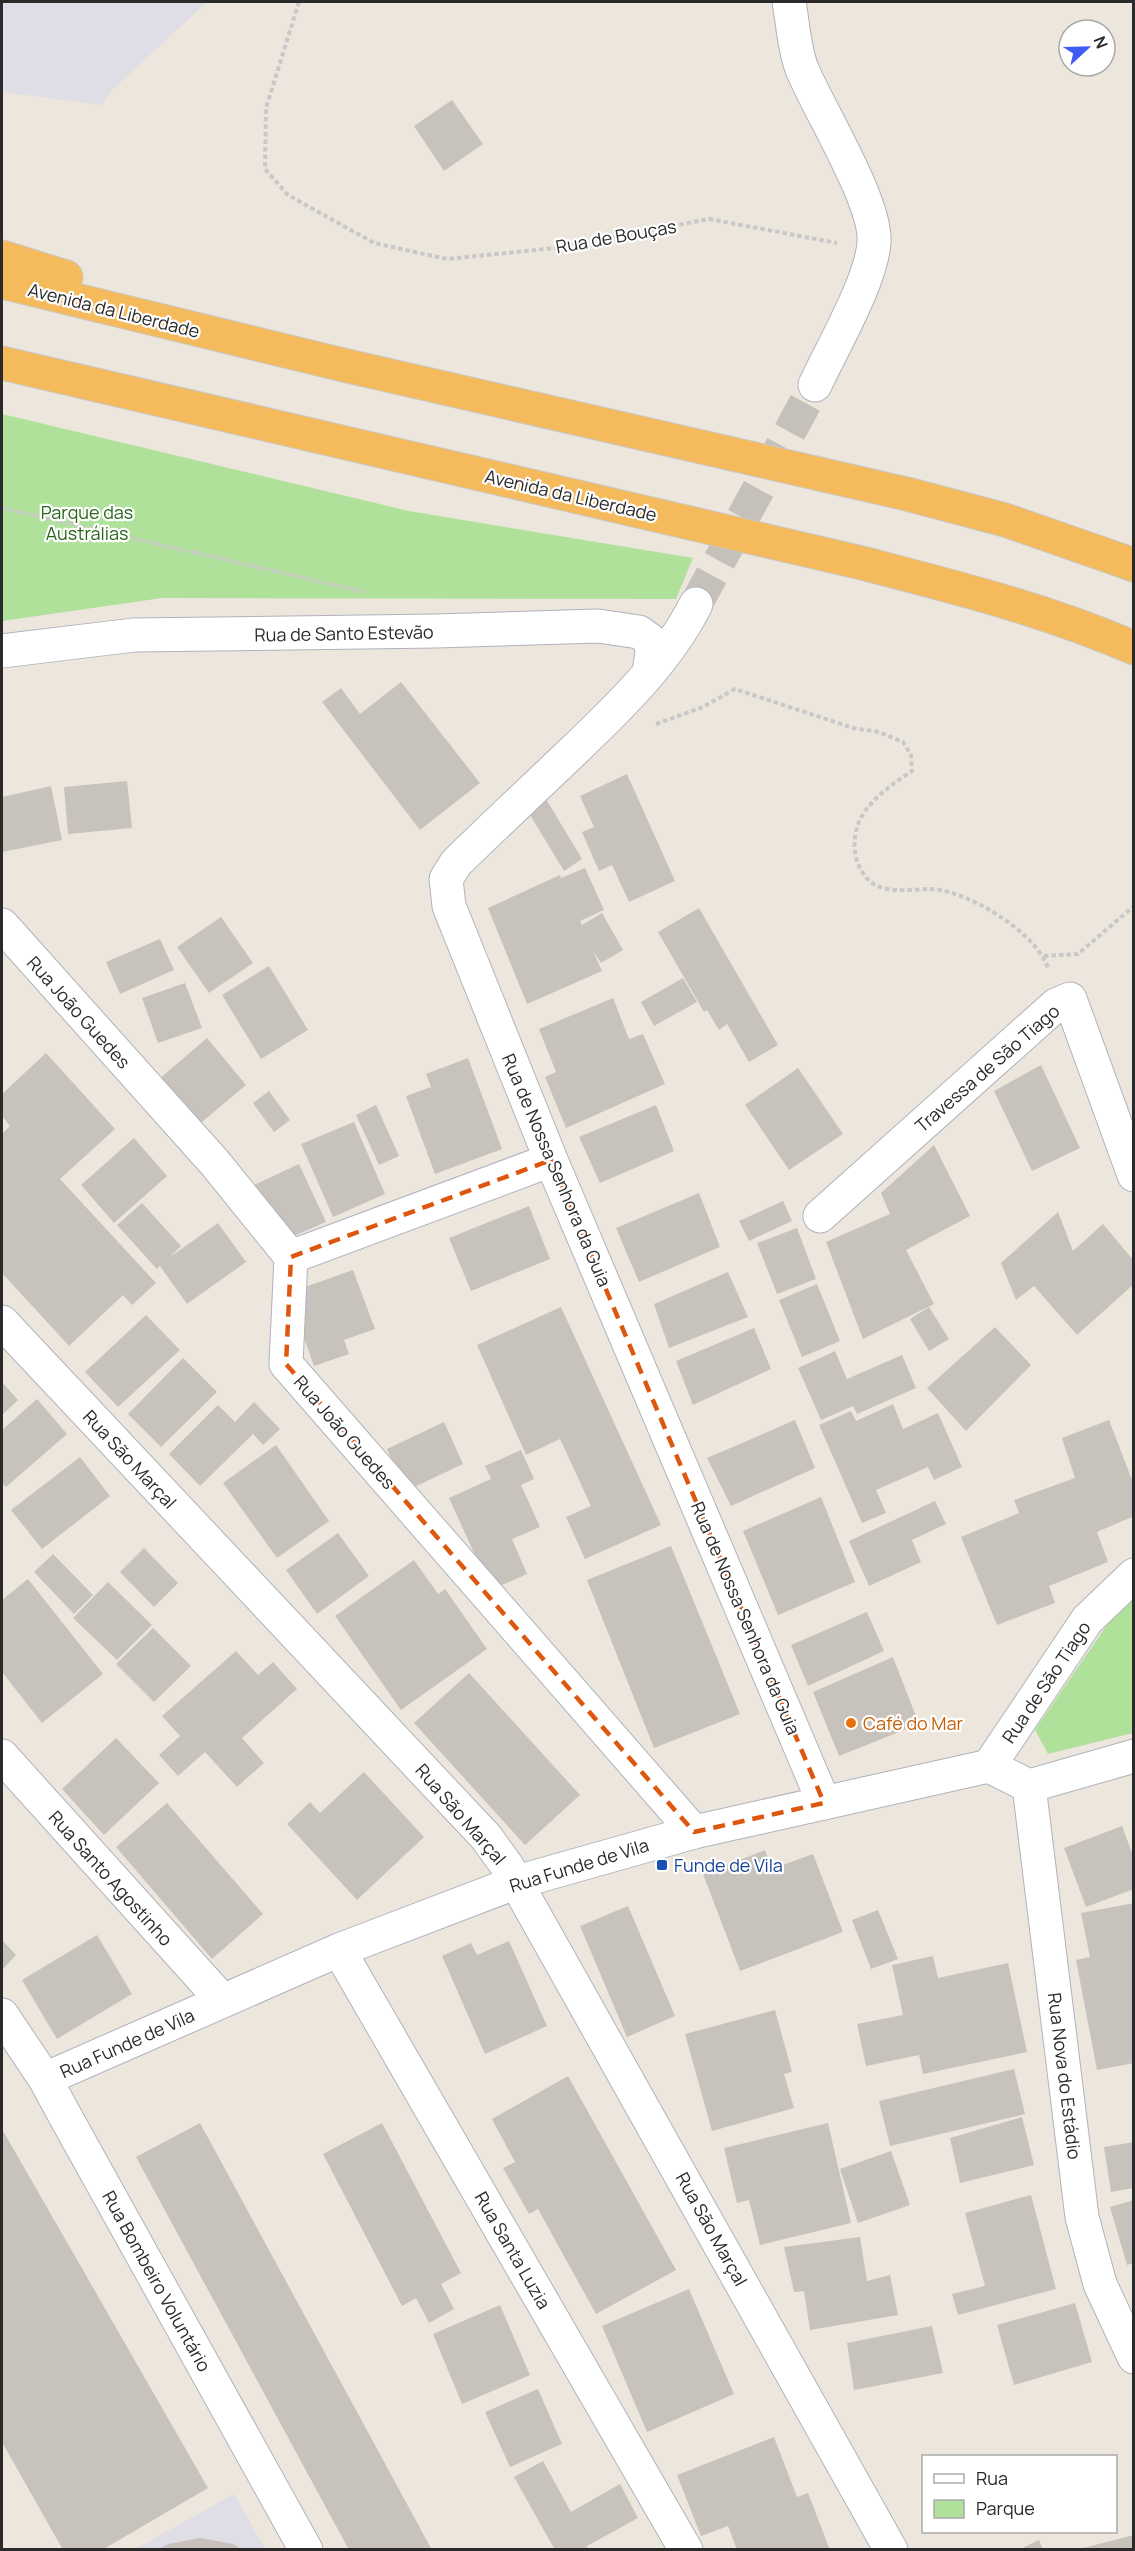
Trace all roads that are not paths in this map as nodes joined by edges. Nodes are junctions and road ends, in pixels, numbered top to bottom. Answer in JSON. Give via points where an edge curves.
{"nodes":[{"id":1,"x":789,"y":2,"type":"edge"},
{"id":2,"x":2,"y":257,"type":"edge"},
{"id":3,"x":2,"y":282,"type":"edge"},
{"id":4,"x":2,"y":363,"type":"edge"},
{"id":5,"x":339,"y":364,"type":"junction"},
{"id":6,"x":814,"y":385,"type":"tunnel mouth"},
{"id":7,"x":1134,"y":565,"type":"edge"},
{"id":8,"x":696,"y":604,"type":"tunnel mouth"},
{"id":9,"x":1134,"y":648,"type":"edge"},
{"id":10,"x":2,"y":651,"type":"edge"},
{"id":11,"x":650,"y":673,"type":"junction"},
{"id":12,"x":2,"y":925,"type":"edge"},
{"id":13,"x":551,"y":1160,"type":"junction"},
{"id":14,"x":1134,"y":1175,"type":"edge"},
{"id":15,"x":820,"y":1216,"type":"dead end"},
{"id":16,"x":291,"y":1257,"type":"junction"},
{"id":17,"x":2,"y":1322,"type":"edge"},
{"id":18,"x":1134,"y":1575,"type":"edge"},
{"id":19,"x":2,"y":1756,"type":"edge"},
{"id":20,"x":1134,"y":1756,"type":"edge"},
{"id":21,"x":989,"y":1766,"type":"junction"},
{"id":22,"x":1029,"y":1786,"type":"junction"},
{"id":23,"x":824,"y":1803,"type":"junction"},
{"id":24,"x":694,"y":1832,"type":"junction"},
{"id":25,"x":517,"y":1882,"type":"junction"},
{"id":26,"x":339,"y":1950,"type":"junction"},
{"id":27,"x":222,"y":2000,"type":"junction"},
{"id":28,"x":2,"y":2015,"type":"edge"},
{"id":29,"x":45,"y":2079,"type":"junction"},
{"id":30,"x":1134,"y":2357,"type":"edge"},
{"id":31,"x":306,"y":2550,"type":"edge"},
{"id":32,"x":686,"y":2550,"type":"edge"},
{"id":33,"x":891,"y":2550,"type":"edge"}],
"edges":[{"from":1,"to":6,"type":"street","via":[[801,66],[859,187],[875,240],[870,268]]},
{"from":2,"to":5,"type":"highway"},
{"from":3,"to":5,"type":"highway","name":"Avenida da Liberdade"},
{"from":4,"to":9,"type":"highway","name":"Avenida da Liberdade","via":[[862,563],[995,599]]},
{"from":5,"to":7,"type":"highway","name":"Avenida da Liberdade","via":[[907,494],[1005,520]]},
{"from":8,"to":11,"type":"street","name":"Rua de Nossa Senhora da Guia","via":[[683,630]]},
{"from":10,"to":11,"type":"street","name":"Rua de Santo Estevão","via":[[134,636],[598,626],[639,632],[650,640]]},
{"from":11,"to":13,"type":"street","name":"Rua de Nossa Senhora da Guia","via":[[456,863],[446,879],[449,906]]},
{"from":12,"to":16,"type":"street","name":"Rua João Guedes","via":[[215,1163]]},
{"from":13,"to":16,"type":"street"},
{"from":13,"to":23,"type":"street","name":"Rua de Nossa Senhora da Guia"},
{"from":14,"to":15,"type":"street","name":"Travessa de São Tiago","via":[[1070,999],[1059,1003]]},
{"from":16,"to":24,"type":"street","name":"Rua João Guedes","via":[[286,1364]]},
{"from":17,"to":25,"type":"street","name":"Rua São Marçal","via":[[486,1837]]},
{"from":18,"to":21,"type":"street","name":"Rua de São Tiago","via":[[1087,1620]]},
{"from":19,"to":27,"type":"street","name":"Rua Santo Agostinho"},
{"from":20,"to":22,"type":"street"},
{"from":21,"to":22,"type":"street"},
{"from":21,"to":23,"type":"street","name":"Rua Funde de Vila"},
{"from":22,"to":30,"type":"street","name":"Rua Nova do Estádio","via":[[1083,2217],[1100,2284]]},
{"from":23,"to":24,"type":"street","name":"Rua Funde de Vila"},
{"from":24,"to":25,"type":"street","name":"Rua Funde de Vila"},
{"from":25,"to":26,"type":"street","name":"Rua Funde de Vila"},
{"from":25,"to":33,"type":"street","name":"Rua São Marçal"},
{"from":26,"to":27,"type":"street","name":"Rua Funde de Vila"},
{"from":26,"to":32,"type":"street","name":"Rua Santa Luzia"},
{"from":27,"to":29,"type":"street","name":"Rua Funde de Vila"},
{"from":28,"to":29,"type":"street","name":"Rua Bombeiro Voluntário"},
{"from":29,"to":31,"type":"street","name":"Rua Bombeiro Voluntário"}]}
